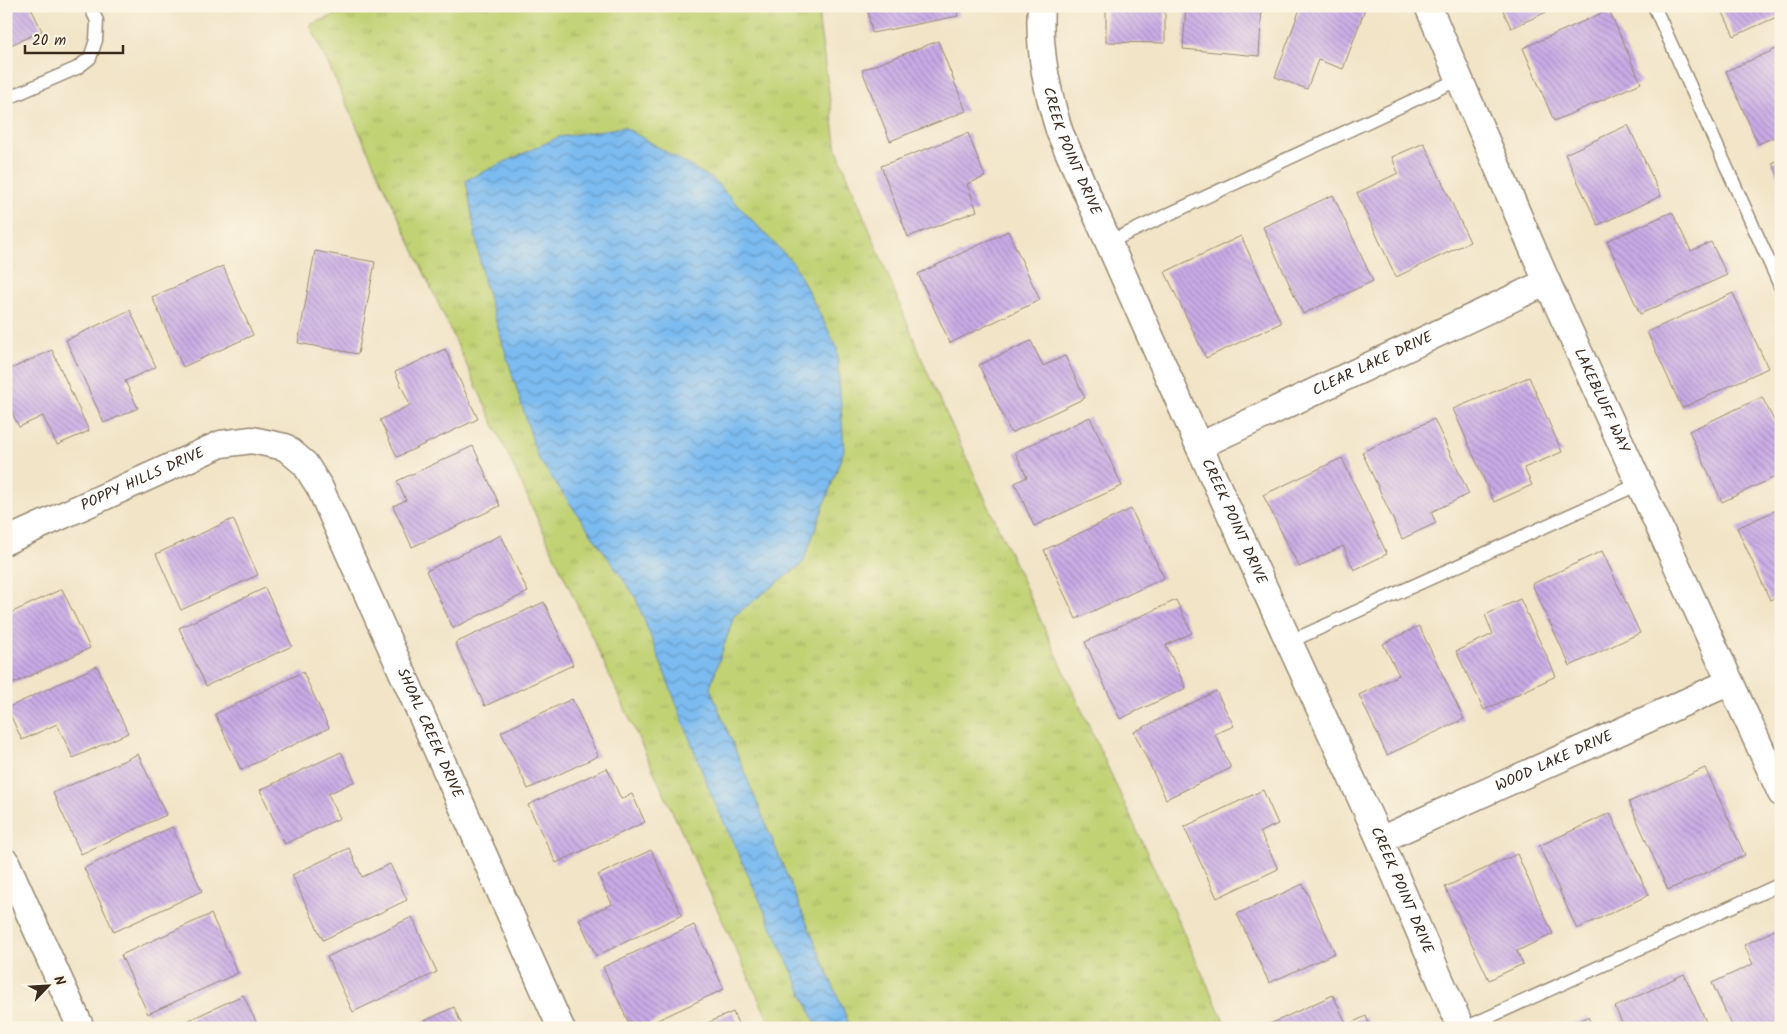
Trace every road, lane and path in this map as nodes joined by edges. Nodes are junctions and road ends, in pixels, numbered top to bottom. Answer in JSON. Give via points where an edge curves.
{"nodes":[{"id":1,"x":90,"y":6,"type":"edge"},
{"id":2,"x":1041,"y":6,"type":"edge"},
{"id":3,"x":1428,"y":6,"type":"edge"},
{"id":4,"x":1654,"y":6,"type":"edge"},
{"id":5,"x":1459,"y":79,"type":"junction"},
{"id":6,"x":6,"y":99,"type":"edge"},
{"id":7,"x":1109,"y":242,"type":"junction"},
{"id":8,"x":1547,"y":282,"type":"junction"},
{"id":9,"x":1781,"y":288,"type":"edge"},
{"id":10,"x":1199,"y":446,"type":"junction"},
{"id":11,"x":284,"y":447,"type":"joint"},
{"id":12,"x":1639,"y":484,"type":"junction"},
{"id":13,"x":6,"y":541,"type":"edge"},
{"id":14,"x":1289,"y":642,"type":"junction"},
{"id":15,"x":1730,"y":682,"type":"junction"},
{"id":16,"x":1781,"y":793,"type":"edge"},
{"id":17,"x":1380,"y":840,"type":"junction"},
{"id":18,"x":6,"y":862,"type":"edge"},
{"id":19,"x":1781,"y":884,"type":"edge"},
{"id":20,"x":81,"y":1028,"type":"edge"},
{"id":21,"x":561,"y":1028,"type":"edge"},
{"id":22,"x":1461,"y":1028,"type":"edge"},
{"id":23,"x":1465,"y":1028,"type":"edge"}],
"edges":[{"from":1,"to":6,"type":"lane","via":[[97,21],[96,40],[90,58],[77,68]]},
{"from":2,"to":7,"type":"street","name":"CREEK POINT DRIVE","via":[[1040,28],[1049,97],[1060,133]]},
{"from":3,"to":5,"type":"street","name":"LAKEBLUFF WAY"},
{"from":4,"to":9,"type":"lane"},
{"from":5,"to":7,"type":"lane"},
{"from":5,"to":8,"type":"street","name":"LAKEBLUFF WAY"},
{"from":7,"to":10,"type":"street","name":"CREEK POINT DRIVE"},
{"from":8,"to":10,"type":"street","name":"CLEAR LAKE DRIVE"},
{"from":8,"to":12,"type":"street","name":"LAKEBLUFF WAY"},
{"from":10,"to":14,"type":"street","name":"CREEK POINT DRIVE"},
{"from":11,"to":13,"type":"street","name":"POPPY HILLS DRIVE","via":[[252,440],[222,444]]},
{"from":11,"to":21,"type":"street","name":"SHOAL CREEK DRIVE","via":[[305,464],[320,488]]},
{"from":12,"to":14,"type":"lane"},
{"from":12,"to":15,"type":"street","name":"LAKEBLUFF WAY"},
{"from":14,"to":17,"type":"street","name":"CREEK POINT DRIVE"},
{"from":15,"to":16,"type":"street","name":"LAKEBLUFF WAY"},
{"from":15,"to":17,"type":"street","name":"WOOD LAKE DRIVE"},
{"from":17,"to":22,"type":"street","name":"CREEK POINT DRIVE"},
{"from":18,"to":20,"type":"street"},
{"from":19,"to":23,"type":"lane"}]}
